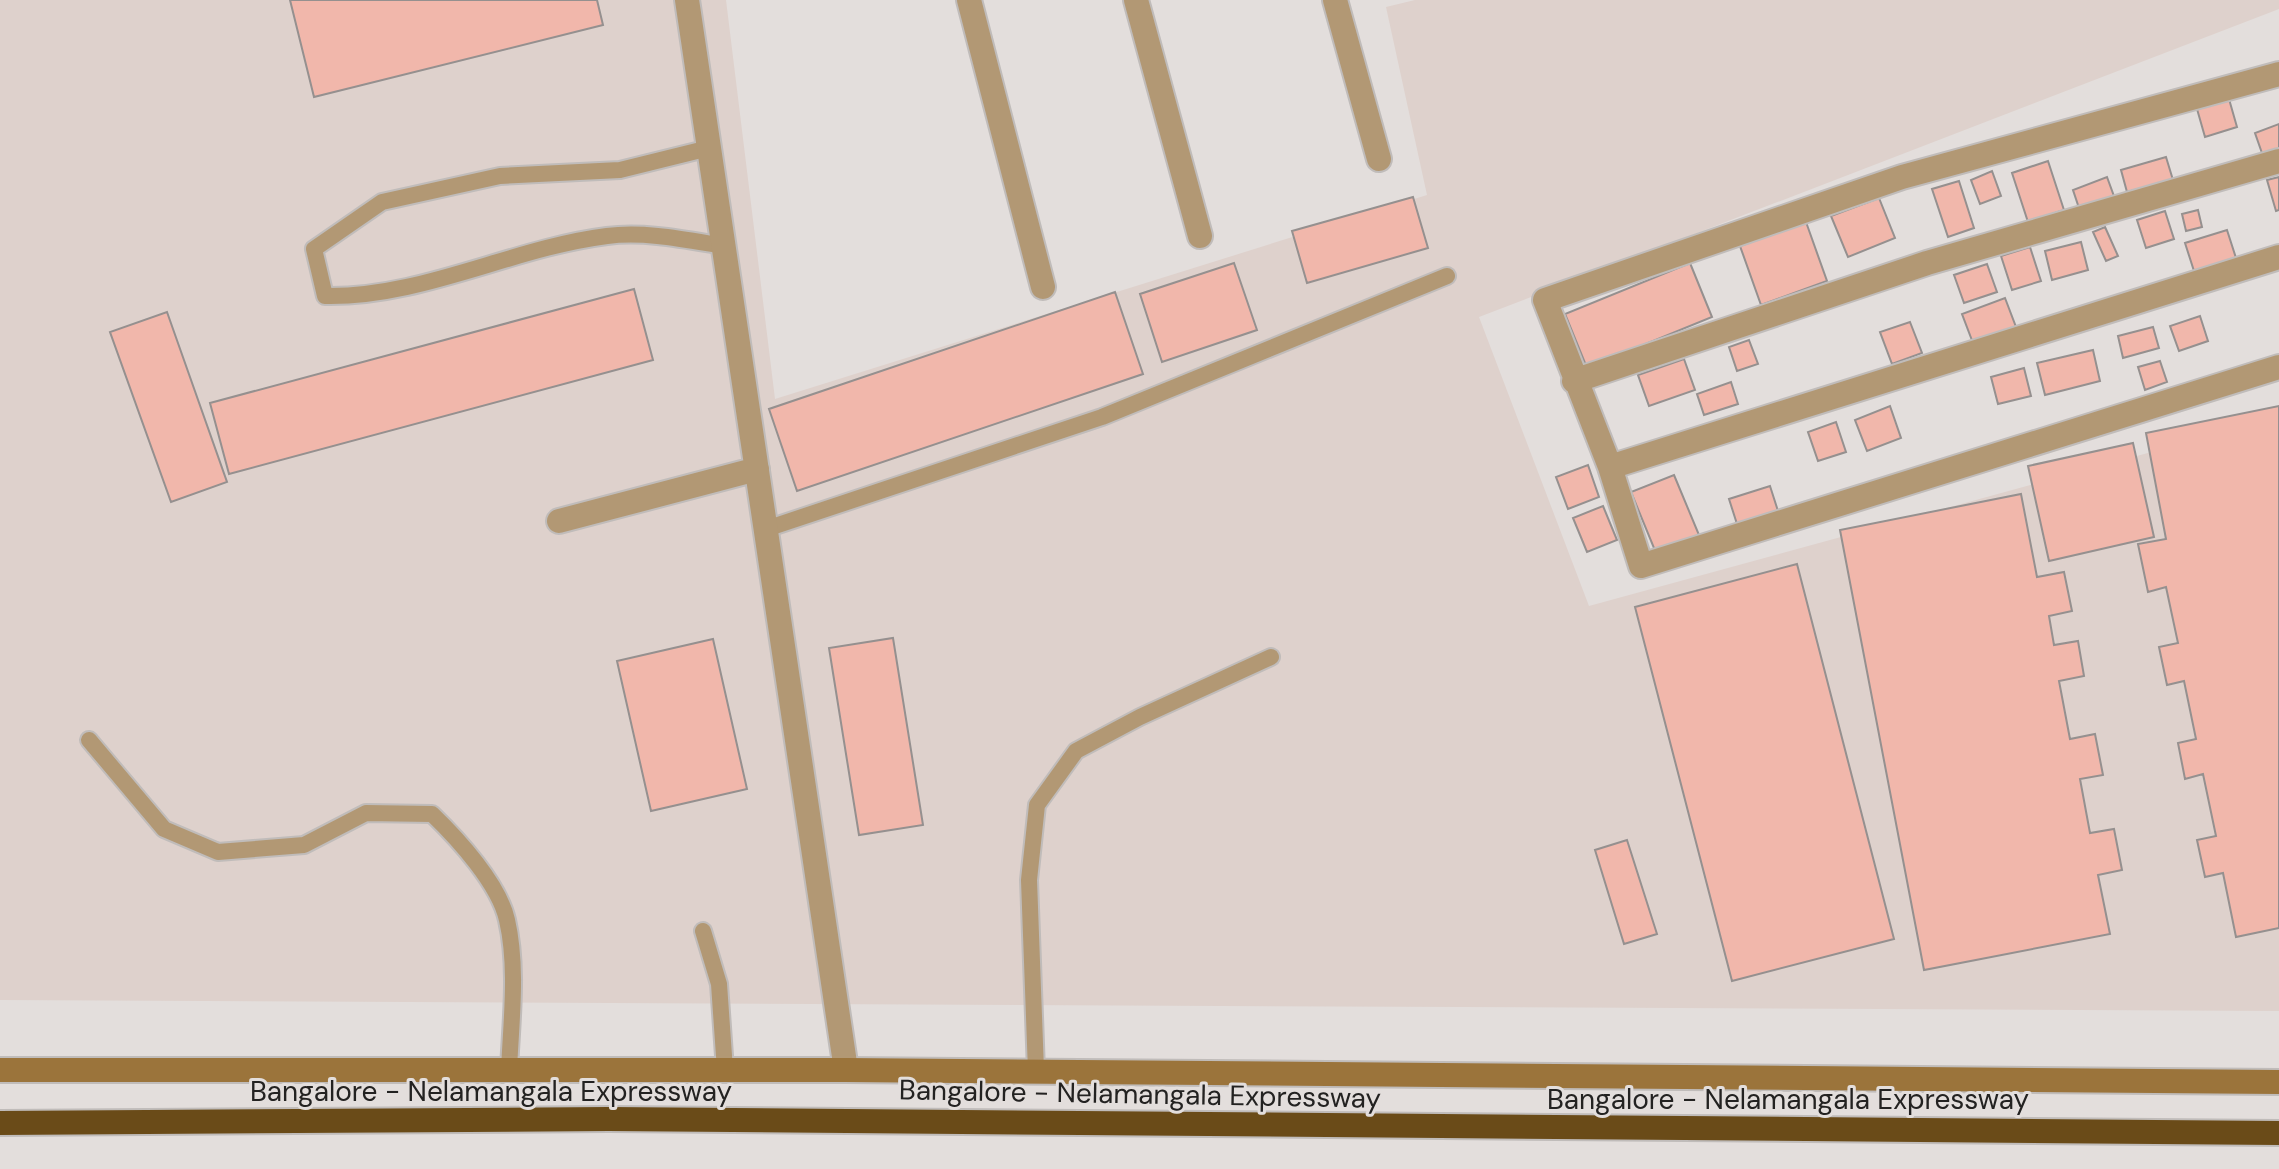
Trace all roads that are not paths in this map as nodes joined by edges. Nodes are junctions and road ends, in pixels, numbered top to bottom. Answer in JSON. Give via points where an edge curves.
{"nodes":[{"id":1,"x":687,"y":0,"type":"edge"},
{"id":2,"x":969,"y":0,"type":"edge"},
{"id":3,"x":1136,"y":0,"type":"edge"},
{"id":4,"x":1335,"y":0,"type":"edge"},
{"id":5,"x":2279,"y":74,"type":"edge"},
{"id":6,"x":709,"y":148,"type":"junction"},
{"id":7,"x":1379,"y":159,"type":"dead end"},
{"id":8,"x":2279,"y":161,"type":"edge"},
{"id":9,"x":1200,"y":236,"type":"dead end"},
{"id":10,"x":724,"y":246,"type":"junction"},
{"id":11,"x":2279,"y":257,"type":"edge"},
{"id":12,"x":1447,"y":276,"type":"dead end"},
{"id":13,"x":1043,"y":287,"type":"dead end"},
{"id":14,"x":2279,"y":367,"type":"edge"},
{"id":15,"x":1574,"y":381,"type":"junction"},
{"id":16,"x":1610,"y":467,"type":"junction"},
{"id":17,"x":757,"y":469,"type":"junction"},
{"id":18,"x":559,"y":521,"type":"dead end"},
{"id":19,"x":766,"y":529,"type":"junction"},
{"id":20,"x":1271,"y":657,"type":"dead end"},
{"id":21,"x":89,"y":740,"type":"dead end"},
{"id":22,"x":703,"y":931,"type":"dead end"},
{"id":23,"x":0,"y":1070,"type":"edge"},
{"id":24,"x":509,"y":1070,"type":"junction"},
{"id":25,"x":725,"y":1070,"type":"junction"},
{"id":26,"x":846,"y":1070,"type":"junction"},
{"id":27,"x":1036,"y":1071,"type":"junction"},
{"id":28,"x":2279,"y":1082,"type":"edge"},
{"id":29,"x":0,"y":1123,"type":"edge"},
{"id":30,"x":2279,"y":1133,"type":"edge"}],
"edges":[{"from":1,"to":6,"type":"street"},
{"from":2,"to":13,"type":"street"},
{"from":3,"to":9,"type":"street"},
{"from":4,"to":7,"type":"street"},
{"from":5,"to":15,"type":"street","via":[[1902,177],[1545,300]]},
{"from":6,"to":10,"type":"street"},
{"from":6,"to":10,"type":"lane","via":[[620,170],[500,176],[382,202],[314,249],[325,296],[366,297],[511,256],[610,235]]},
{"from":8,"to":15,"type":"street","via":[[1927,263]]},
{"from":10,"to":17,"type":"street"},
{"from":11,"to":16,"type":"street"},
{"from":12,"to":19,"type":"lane","via":[[1102,417]]},
{"from":14,"to":16,"type":"street","via":[[1641,566]]},
{"from":15,"to":16,"type":"street"},
{"from":17,"to":18,"type":"street"},
{"from":17,"to":19,"type":"street"},
{"from":19,"to":26,"type":"street"},
{"from":20,"to":27,"type":"lane","via":[[1076,751],[1037,805],[1029,880]]},
{"from":21,"to":24,"type":"lane","via":[[164,829],[218,852],[304,845],[366,813],[432,814],[471,852],[507,918],[512,978]]},
{"from":22,"to":25,"type":"lane","via":[[719,984]]},
{"from":23,"to":24,"type":"street"},
{"from":24,"to":25,"type":"street"},
{"from":25,"to":26,"type":"street"},
{"from":26,"to":27,"type":"street"},
{"from":27,"to":28,"type":"street"},
{"from":29,"to":30,"type":"highway","name":"Bangalore - Nelamangala Expressway","via":[[609,1119]]}]}
